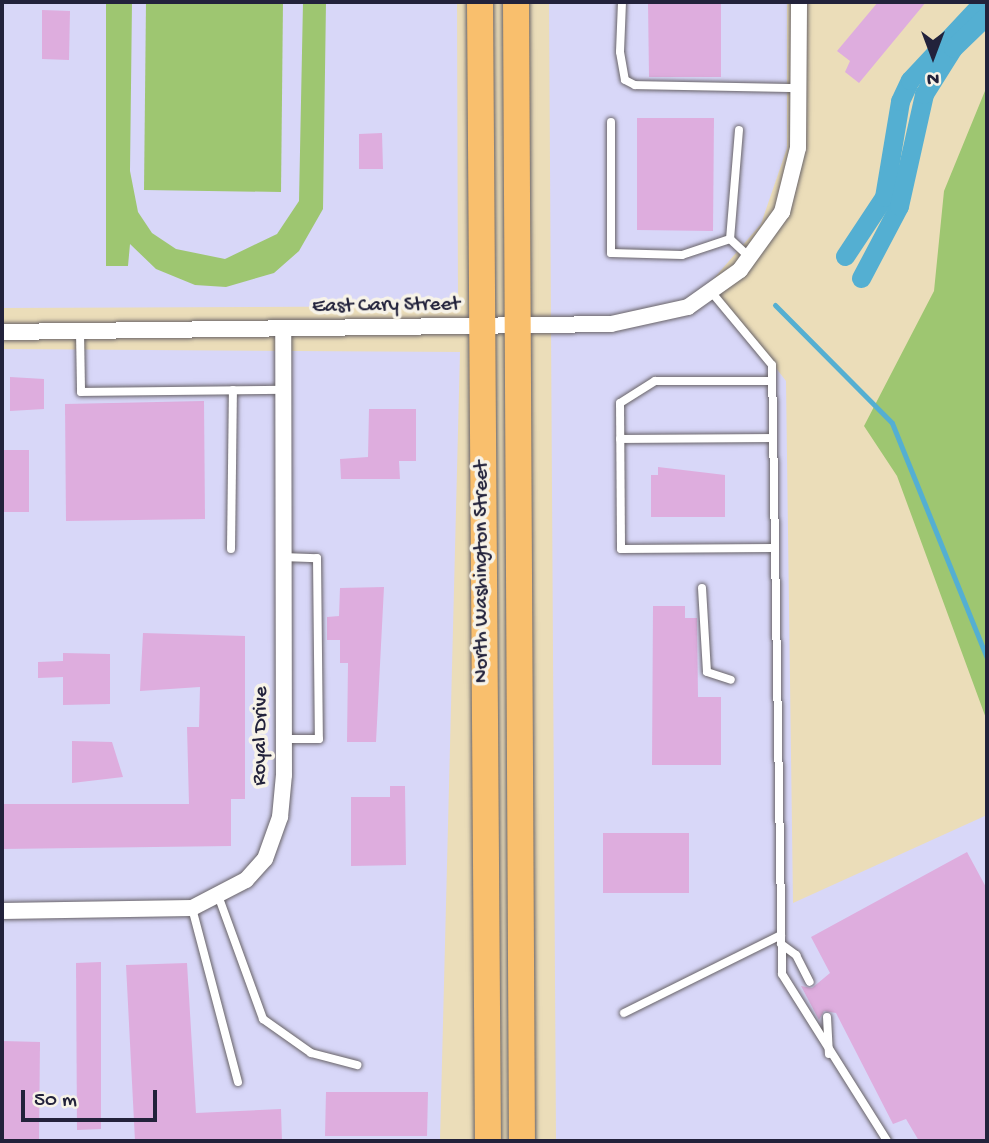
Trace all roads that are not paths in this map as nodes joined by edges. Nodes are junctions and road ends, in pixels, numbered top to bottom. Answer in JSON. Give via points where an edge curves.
{"nodes":[{"id":1,"x":480,"y":2,"type":"edge"},
{"id":2,"x":516,"y":2,"type":"edge"},
{"id":3,"x":622,"y":2,"type":"edge"},
{"id":4,"x":799,"y":2,"type":"edge"},
{"id":5,"x":798,"y":88,"type":"junction"},
{"id":6,"x":611,"y":122,"type":"dead end"},
{"id":7,"x":738,"y":130,"type":"dead end"},
{"id":8,"x":730,"y":239,"type":"junction"},
{"id":9,"x":751,"y":258,"type":"junction"},
{"id":10,"x":712,"y":294,"type":"junction"},
{"id":11,"x":482,"y":326,"type":"junction"},
{"id":12,"x":517,"y":326,"type":"junction"},
{"id":13,"x":283,"y":330,"type":"junction"},
{"id":14,"x":2,"y":332,"type":"edge"},
{"id":15,"x":80,"y":332,"type":"junction"},
{"id":16,"x":772,"y":381,"type":"junction"},
{"id":17,"x":233,"y":390,"type":"junction"},
{"id":18,"x":283,"y":390,"type":"junction"},
{"id":19,"x":620,"y":439,"type":"junction"},
{"id":20,"x":773,"y":439,"type":"junction"},
{"id":21,"x":774,"y":548,"type":"junction"},
{"id":22,"x":231,"y":549,"type":"dead end"},
{"id":23,"x":282,"y":557,"type":"junction"},
{"id":24,"x":702,"y":588,"type":"dead end"},
{"id":25,"x":731,"y":680,"type":"dead end"},
{"id":26,"x":284,"y":738,"type":"junction"},
{"id":27,"x":219,"y":898,"type":"junction"},
{"id":28,"x":192,"y":908,"type":"junction"},
{"id":29,"x":2,"y":911,"type":"edge"},
{"id":30,"x":781,"y":939,"type":"junction"},
{"id":31,"x":810,"y":982,"type":"dead end"},
{"id":32,"x":624,"y":1013,"type":"dead end"},
{"id":33,"x":827,"y":1017,"type":"dead end"},
{"id":34,"x":829,"y":1054,"type":"junction"},
{"id":35,"x":357,"y":1065,"type":"dead end"},
{"id":36,"x":238,"y":1082,"type":"dead end"},
{"id":37,"x":488,"y":1141,"type":"edge"},
{"id":38,"x":522,"y":1141,"type":"edge"},
{"id":39,"x":887,"y":1141,"type":"edge"}],
"edges":[{"from":1,"to":11,"type":"main road","name":"North Washington Street"},
{"from":2,"to":12,"type":"main road","name":"North Washington Street"},
{"from":3,"to":5,"type":"lane","via":[[620,52],[625,80],[635,85]]},
{"from":4,"to":5,"type":"street","name":"East Cary Street"},
{"from":5,"to":9,"type":"street","name":"East Cary Street","via":[[790,189]]},
{"from":6,"to":8,"type":"lane","via":[[611,253],[682,255]]},
{"from":7,"to":8,"type":"lane"},
{"from":8,"to":9,"type":"lane"},
{"from":9,"to":10,"type":"street","name":"East Cary Street"},
{"from":10,"to":12,"type":"street","name":"East Cary Street","via":[[633,321]]},
{"from":10,"to":16,"type":"lane","via":[[760,345],[772,365]]},
{"from":11,"to":12,"type":"street","name":"East Cary Street"},
{"from":11,"to":13,"type":"street","name":"East Cary Street"},
{"from":11,"to":37,"type":"main road","name":"North Washington Street"},
{"from":12,"to":38,"type":"main road","name":"North Washington Street"},
{"from":13,"to":15,"type":"street","name":"East Cary Street"},
{"from":13,"to":18,"type":"street","name":"Royal Drive"},
{"from":14,"to":15,"type":"street","name":"East Cary Street"},
{"from":15,"to":17,"type":"lane","via":[[81,392]]},
{"from":16,"to":19,"type":"lane","via":[[654,381],[635,388],[620,403]]},
{"from":16,"to":20,"type":"lane"},
{"from":17,"to":18,"type":"lane"},
{"from":17,"to":22,"type":"lane"},
{"from":18,"to":23,"type":"street","name":"Royal Drive"},
{"from":19,"to":20,"type":"lane"},
{"from":19,"to":21,"type":"lane","via":[[621,549]]},
{"from":20,"to":21,"type":"lane"},
{"from":21,"to":30,"type":"lane"},
{"from":23,"to":26,"type":"street","name":"Royal Drive"},
{"from":23,"to":26,"type":"lane","via":[[317,558],[319,739]]},
{"from":24,"to":25,"type":"lane","via":[[707,672]]},
{"from":26,"to":27,"type":"street","name":"Royal Drive","via":[[280,817],[265,859]]},
{"from":27,"to":28,"type":"street","name":"Royal Drive"},
{"from":27,"to":35,"type":"lane","via":[[263,1019],[311,1053]]},
{"from":28,"to":29,"type":"street","name":"Royal Drive"},
{"from":28,"to":36,"type":"lane"},
{"from":30,"to":31,"type":"lane"},
{"from":30,"to":32,"type":"lane"},
{"from":30,"to":34,"type":"lane","via":[[782,974]]},
{"from":33,"to":34,"type":"lane"},
{"from":34,"to":39,"type":"lane"}]}
